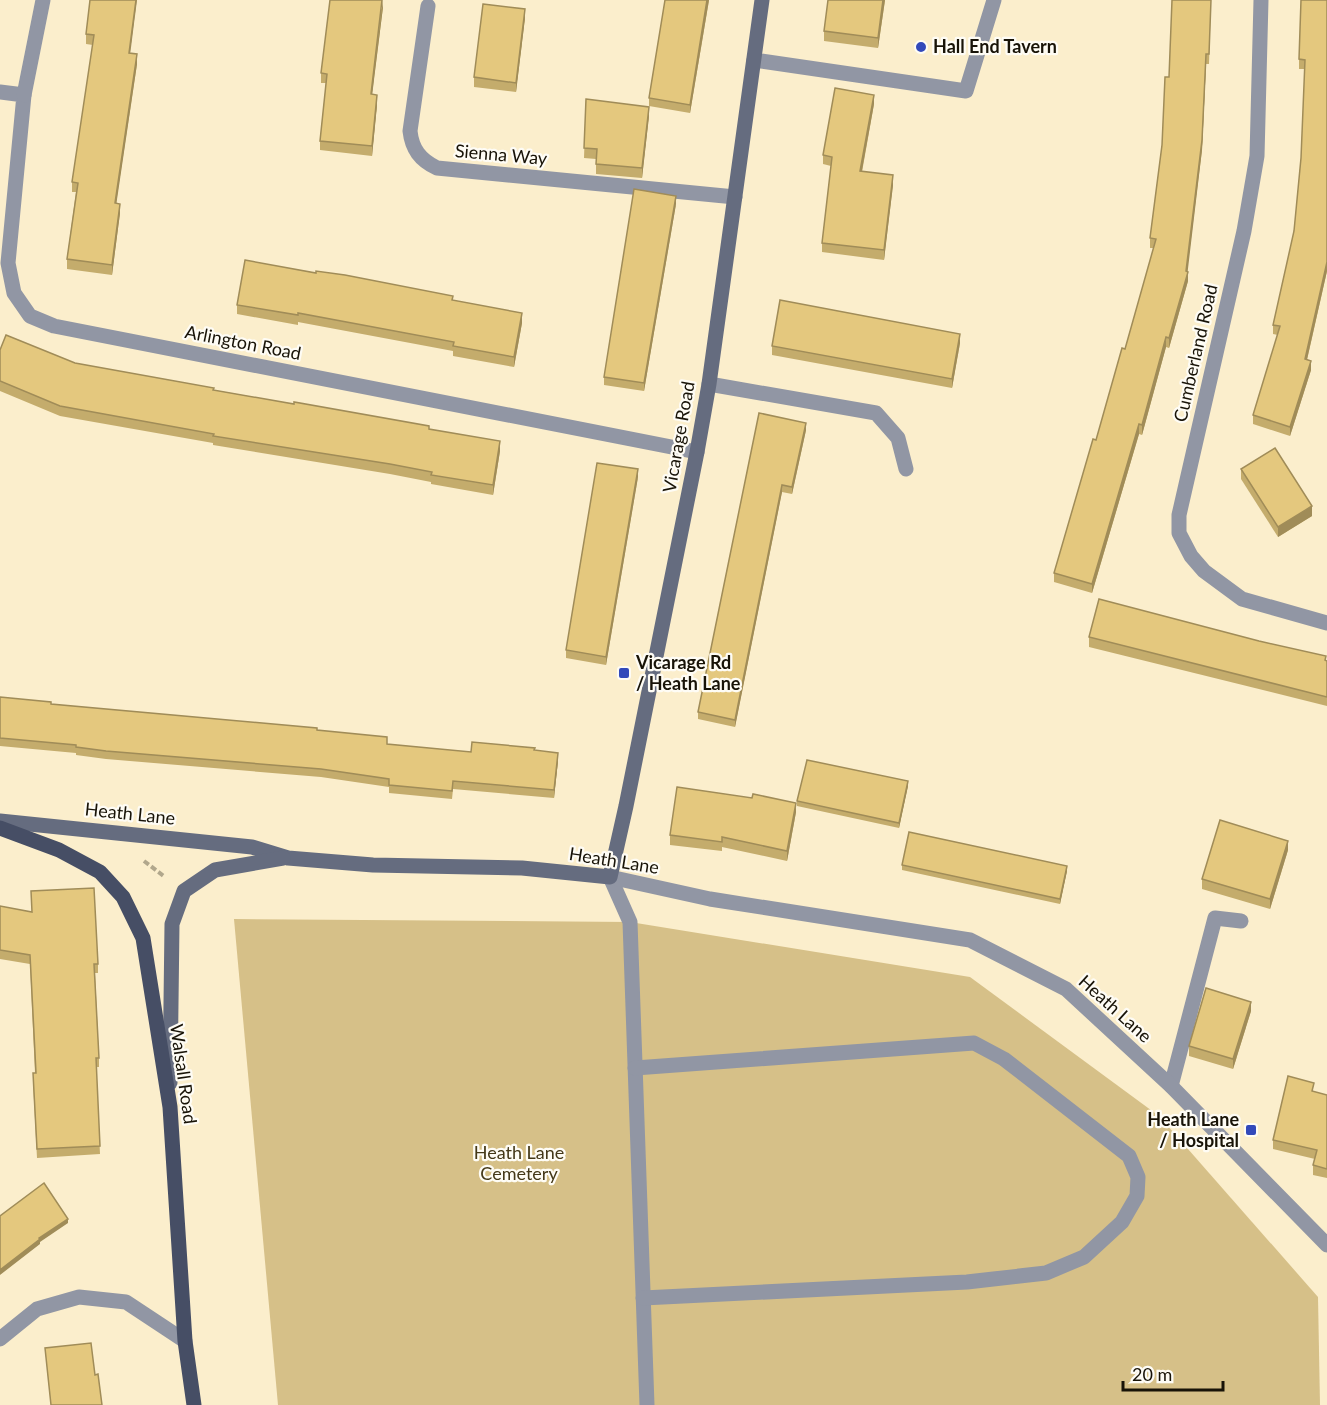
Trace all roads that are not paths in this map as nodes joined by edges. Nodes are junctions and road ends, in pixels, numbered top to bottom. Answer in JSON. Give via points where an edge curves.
{"nodes":[{"id":1,"x":43,"y":0,"type":"edge"},
{"id":2,"x":762,"y":0,"type":"edge"},
{"id":3,"x":994,"y":0,"type":"edge"},
{"id":4,"x":1261,"y":0,"type":"edge"},
{"id":5,"x":428,"y":6,"type":"dead end"},
{"id":6,"x":754,"y":60,"type":"junction"},
{"id":7,"x":0,"y":92,"type":"edge"},
{"id":8,"x":24,"y":95,"type":"junction"},
{"id":9,"x":735,"y":196,"type":"junction"},
{"id":10,"x":709,"y":384,"type":"junction"},
{"id":11,"x":698,"y":452,"type":"junction"},
{"id":12,"x":906,"y":469,"type":"dead end"},
{"id":13,"x":1327,"y":623,"type":"edge"},
{"id":14,"x":0,"y":821,"type":"edge"},
{"id":15,"x":0,"y":828,"type":"edge"},
{"id":16,"x":288,"y":858,"type":"junction"},
{"id":17,"x":610,"y":877,"type":"junction"},
{"id":18,"x":1241,"y":921,"type":"dead end"},
{"id":19,"x":635,"y":1068,"type":"junction"},
{"id":20,"x":1171,"y":1086,"type":"junction"},
{"id":21,"x":170,"y":1107,"type":"junction"},
{"id":22,"x":1327,"y":1245,"type":"edge"},
{"id":23,"x":643,"y":1298,"type":"junction"},
{"id":24,"x":0,"y":1339,"type":"edge"},
{"id":25,"x":185,"y":1341,"type":"junction"},
{"id":26,"x":194,"y":1405,"type":"edge"},
{"id":27,"x":647,"y":1405,"type":"edge"}],
"edges":[{"from":1,"to":8,"type":"street","name":"Arlington Road"},
{"from":2,"to":6,"type":"main road","name":"Vicarage Road"},
{"from":3,"to":6,"type":"street","via":[[966,91]]},
{"from":4,"to":13,"type":"street","name":"Cumberland Road","via":[[1257,156],[1244,231],[1179,515],[1179,533],[1204,571],[1242,599]]},
{"from":5,"to":9,"type":"street","name":"Sienna Way","via":[[410,131],[411,144],[427,163],[437,168]]},
{"from":6,"to":9,"type":"main road","name":"Vicarage Road"},
{"from":7,"to":8,"type":"street"},
{"from":8,"to":11,"type":"street","name":"Arlington Road","via":[[8,263],[14,293],[30,316],[54,326]]},
{"from":9,"to":10,"type":"main road","name":"Vicarage Road"},
{"from":10,"to":11,"type":"main road","name":"Vicarage Road"},
{"from":10,"to":12,"type":"street","via":[[876,413],[898,438]]},
{"from":11,"to":17,"type":"main road","name":"Vicarage Road"},
{"from":14,"to":16,"type":"main road","name":"Heath Lane","via":[[252,846]]},
{"from":15,"to":21,"type":"main road","name":"Walsall Road","via":[[59,850],[100,872],[123,897],[143,938]]},
{"from":16,"to":17,"type":"main road","name":"Heath Lane","via":[[373,865],[522,868]]},
{"from":16,"to":21,"type":"main road","via":[[215,870],[184,891],[172,924]]},
{"from":17,"to":19,"type":"street","via":[[630,922]]},
{"from":17,"to":20,"type":"street","name":"Heath Lane","via":[[710,899],[970,940],[1066,989]]},
{"from":18,"to":20,"type":"street","via":[[1215,918]]},
{"from":19,"to":23,"type":"street"},
{"from":19,"to":23,"type":"street","via":[[974,1043],[1004,1059],[1129,1156],[1138,1177],[1137,1196],[1122,1222],[1103,1242],[1084,1257],[1046,1273],[967,1282]]},
{"from":20,"to":22,"type":"street","name":"Heath Lane"},
{"from":21,"to":25,"type":"main road","name":"Walsall Road"},
{"from":23,"to":27,"type":"street"},
{"from":24,"to":25,"type":"street","via":[[37,1310],[79,1297],[126,1302]]},
{"from":25,"to":26,"type":"main road","name":"Walsall Road"}]}
